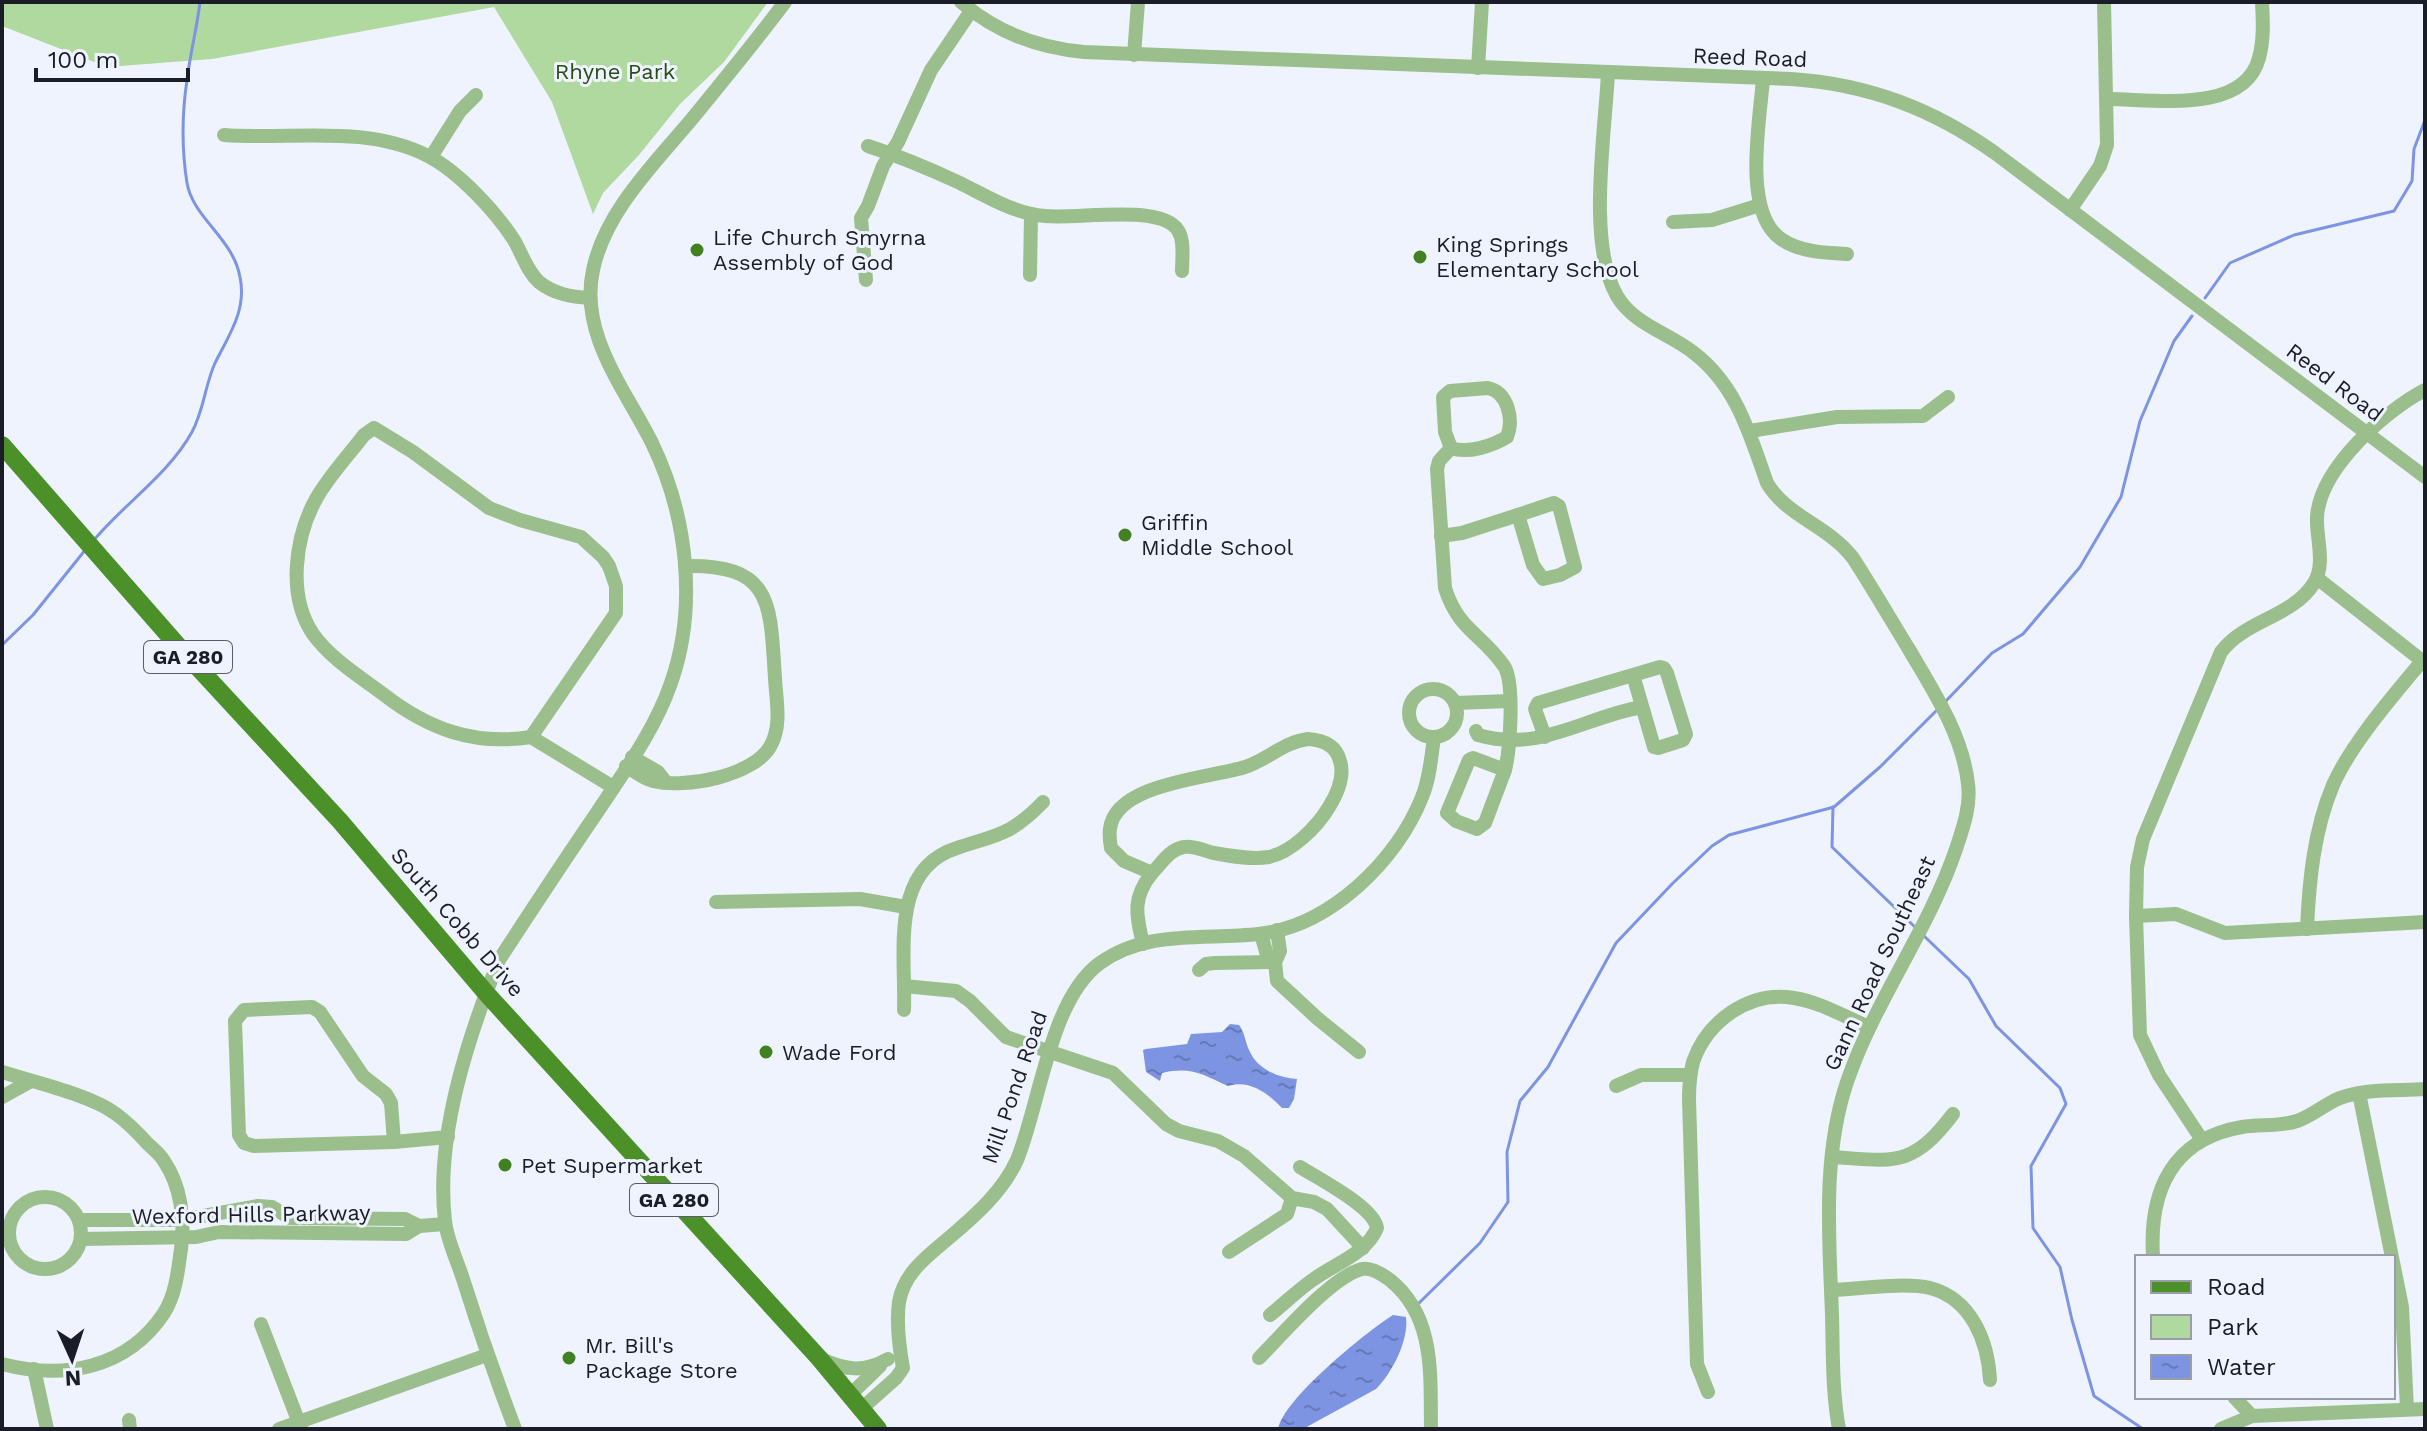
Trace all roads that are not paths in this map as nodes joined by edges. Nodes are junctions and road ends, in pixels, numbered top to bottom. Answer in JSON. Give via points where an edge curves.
{"nodes":[{"id":1,"x":785,"y":2,"type":"edge"},
{"id":2,"x":1138,"y":2,"type":"edge"},
{"id":3,"x":1482,"y":2,"type":"edge"},
{"id":4,"x":2104,"y":2,"type":"edge"},
{"id":5,"x":2262,"y":2,"type":"edge"},
{"id":6,"x":966,"y":6,"type":"edge"},
{"id":7,"x":1134,"y":55,"type":"junction"},
{"id":8,"x":1478,"y":68,"type":"junction"},
{"id":9,"x":1608,"y":73,"type":"junction"},
{"id":10,"x":1763,"y":79,"type":"junction"},
{"id":11,"x":476,"y":95,"type":"dead end"},
{"id":12,"x":2108,"y":99,"type":"junction"},
{"id":13,"x":224,"y":135,"type":"dead end"},
{"id":14,"x":868,"y":146,"type":"dead end"},
{"id":15,"x":891,"y":153,"type":"junction"},
{"id":16,"x":431,"y":157,"type":"junction"},
{"id":17,"x":1760,"y":205,"type":"junction"},
{"id":18,"x":2070,"y":210,"type":"junction"},
{"id":19,"x":1031,"y":214,"type":"junction"},
{"id":20,"x":1673,"y":222,"type":"dead end"},
{"id":21,"x":1847,"y":254,"type":"dead end"},
{"id":22,"x":1182,"y":271,"type":"dead end"},
{"id":23,"x":1030,"y":275,"type":"dead end"},
{"id":24,"x":866,"y":280,"type":"dead end"},
{"id":25,"x":590,"y":298,"type":"junction"},
{"id":26,"x":2425,"y":390,"type":"edge"},
{"id":27,"x":1948,"y":397,"type":"dead end"},
{"id":28,"x":1750,"y":431,"type":"junction"},
{"id":29,"x":2367,"y":434,"type":"junction"},
{"id":30,"x":2,"y":445,"type":"edge"},
{"id":31,"x":1451,"y":448,"type":"junction"},
{"id":32,"x":2425,"y":477,"type":"edge"},
{"id":33,"x":1518,"y":515,"type":"junction"},
{"id":34,"x":1441,"y":536,"type":"junction"},
{"id":35,"x":685,"y":566,"type":"junction"},
{"id":36,"x":2317,"y":578,"type":"junction"},
{"id":37,"x":2424,"y":662,"type":"edge"},
{"id":38,"x":1633,"y":675,"type":"junction"},
{"id":39,"x":1510,"y":701,"type":"junction"},
{"id":40,"x":1455,"y":703,"type":"junction"},
{"id":41,"x":1477,"y":703,"type":"junction"},
{"id":42,"x":1642,"y":707,"type":"junction"},
{"id":43,"x":1454,"y":725,"type":"junction"},
{"id":44,"x":1476,"y":731,"type":"junction"},
{"id":45,"x":531,"y":737,"type":"junction"},
{"id":46,"x":1545,"y":737,"type":"junction"},
{"id":47,"x":1434,"y":738,"type":"junction"},
{"id":48,"x":1507,"y":740,"type":"junction"},
{"id":49,"x":629,"y":761,"type":"junction"},
{"id":50,"x":1505,"y":770,"type":"junction"},
{"id":51,"x":613,"y":787,"type":"junction"},
{"id":52,"x":1043,"y":802,"type":"dead end"},
{"id":53,"x":1152,"y":873,"type":"junction"},
{"id":54,"x":716,"y":902,"type":"dead end"},
{"id":55,"x":906,"y":907,"type":"junction"},
{"id":56,"x":2136,"y":916,"type":"junction"},
{"id":57,"x":2425,"y":922,"type":"edge"},
{"id":58,"x":2307,"y":929,"type":"junction"},
{"id":59,"x":1277,"y":930,"type":"junction"},
{"id":60,"x":1261,"y":934,"type":"junction"},
{"id":61,"x":1143,"y":944,"type":"junction"},
{"id":62,"x":1275,"y":962,"type":"junction"},
{"id":63,"x":1199,"y":970,"type":"dead end"},
{"id":64,"x":904,"y":986,"type":"junction"},
{"id":65,"x":486,"y":993,"type":"junction"},
{"id":66,"x":904,"y":1010,"type":"dead end"},
{"id":67,"x":1869,"y":1027,"type":"junction"},
{"id":68,"x":1359,"y":1052,"type":"dead end"},
{"id":69,"x":1051,"y":1053,"type":"junction"},
{"id":70,"x":2,"y":1072,"type":"edge"},
{"id":71,"x":1690,"y":1075,"type":"junction"},
{"id":72,"x":31,"y":1081,"type":"junction"},
{"id":73,"x":1616,"y":1086,"type":"dead end"},
{"id":74,"x":2425,"y":1089,"type":"edge"},
{"id":75,"x":2359,"y":1093,"type":"junction"},
{"id":76,"x":2,"y":1097,"type":"edge"},
{"id":77,"x":1953,"y":1114,"type":"dead end"},
{"id":78,"x":448,"y":1137,"type":"junction"},
{"id":79,"x":2202,"y":1140,"type":"junction"},
{"id":80,"x":394,"y":1142,"type":"junction"},
{"id":81,"x":1832,"y":1157,"type":"junction"},
{"id":82,"x":1300,"y":1167,"type":"dead end"},
{"id":83,"x":1292,"y":1198,"type":"junction"},
{"id":84,"x":79,"y":1220,"type":"junction"},
{"id":85,"x":181,"y":1220,"type":"junction"},
{"id":86,"x":6,"y":1223,"type":"edge"},
{"id":87,"x":445,"y":1224,"type":"junction"},
{"id":88,"x":338,"y":1226,"type":"junction"},
{"id":89,"x":182,"y":1238,"type":"junction"},
{"id":90,"x":81,"y":1239,"type":"junction"},
{"id":91,"x":6,"y":1240,"type":"edge"},
{"id":92,"x":1363,"y":1248,"type":"junction"},
{"id":93,"x":1229,"y":1252,"type":"dead end"},
{"id":94,"x":2153,"y":1255,"type":"edge"},
{"id":95,"x":2392,"y":1255,"type":"edge"},
{"id":96,"x":2395,"y":1272,"type":"edge"},
{"id":97,"x":1831,"y":1290,"type":"junction"},
{"id":98,"x":1270,"y":1315,"type":"dead end"},
{"id":99,"x":261,"y":1324,"type":"dead end"},
{"id":100,"x":487,"y":1355,"type":"junction"},
{"id":101,"x":894,"y":1357,"type":"junction"},
{"id":102,"x":819,"y":1358,"type":"junction"},
{"id":103,"x":1259,"y":1358,"type":"dead end"},
{"id":104,"x":2,"y":1364,"type":"edge"},
{"id":105,"x":34,"y":1369,"type":"junction"},
{"id":106,"x":1990,"y":1380,"type":"dead end"},
{"id":107,"x":1708,"y":1392,"type":"dead end"},
{"id":108,"x":2236,"y":1399,"type":"edge"},
{"id":109,"x":855,"y":1403,"type":"junction"},
{"id":110,"x":2407,"y":1409,"type":"junction"},
{"id":111,"x":2425,"y":1409,"type":"edge"},
{"id":112,"x":2252,"y":1416,"type":"junction"},
{"id":113,"x":300,"y":1426,"type":"edge"},
{"id":114,"x":47,"y":1429,"type":"edge"},
{"id":115,"x":279,"y":1429,"type":"edge"},
{"id":116,"x":515,"y":1429,"type":"edge"},
{"id":117,"x":878,"y":1429,"type":"edge"},
{"id":118,"x":1431,"y":1429,"type":"edge"},
{"id":119,"x":1839,"y":1429,"type":"edge"},
{"id":120,"x":2221,"y":1429,"type":"edge"}],
"edges":[{"from":1,"to":25,"type":"street","via":[[621,210],[594,263]]},
{"from":2,"to":7,"type":"street"},
{"from":3,"to":8,"type":"street"},
{"from":4,"to":12,"type":"street"},
{"from":5,"to":12,"type":"street","via":[[2259,59],[2251,77],[2236,90],[2205,99]]},
{"from":6,"to":7,"type":"street","name":"Reed Road","via":[[1037,44]]},
{"from":6,"to":15,"type":"street"},
{"from":7,"to":8,"type":"street","name":"Reed Road"},
{"from":8,"to":9,"type":"street","name":"Reed Road"},
{"from":9,"to":10,"type":"street","name":"Reed Road"},
{"from":9,"to":28,"type":"street","name":"Gann Road Southeast","via":[[1600,223],[1612,285],[1632,314],[1706,363]]},
{"from":10,"to":17,"type":"street"},
{"from":10,"to":18,"type":"street","name":"Reed Road","via":[[1840,84],[1921,109],[1974,137]]},
{"from":11,"to":16,"type":"street"},
{"from":12,"to":18,"type":"street","via":[[2105,152]]},
{"from":13,"to":16,"type":"street","via":[[362,137]]},
{"from":14,"to":15,"type":"street"},
{"from":15,"to":19,"type":"street"},
{"from":15,"to":24,"type":"street","via":[[861,218]]},
{"from":16,"to":25,"type":"street","via":[[483,200],[535,278],[554,291]]},
{"from":17,"to":20,"type":"street","via":[[1712,220]]},
{"from":17,"to":21,"type":"street","via":[[1778,237],[1809,250]]},
{"from":18,"to":29,"type":"street","name":"Reed Road"},
{"from":19,"to":22,"type":"street","via":[[1162,219],[1182,238]]},
{"from":19,"to":23,"type":"street"},
{"from":25,"to":35,"type":"street","via":[[604,353],[667,477],[681,526]]},
{"from":26,"to":29,"type":"street","via":[[2402,402]]},
{"from":27,"to":28,"type":"street","via":[[1923,416],[1837,417]]},
{"from":28,"to":67,"type":"street","name":"Gann Road Southeast","via":[[1773,493],[1845,548],[1928,682],[1965,769],[1968,802],[1951,864]]},
{"from":29,"to":32,"type":"street","name":"Reed Road"},
{"from":29,"to":36,"type":"street","via":[[2323,493],[2317,517]]},
{"from":30,"to":65,"type":"main road","name":"South Cobb Drive","number":"GA 280","via":[[340,821]]},
{"from":31,"to":31,"type":"street","via":[[1473,449],[1507,437],[1509,417],[1501,393],[1488,388],[1446,393],[1442,407]]},
{"from":31,"to":34,"type":"street","via":[[1437,469]]},
{"from":33,"to":33,"type":"street","via":[[1558,503],[1575,567],[1540,578]]},
{"from":33,"to":34,"type":"street"},
{"from":34,"to":39,"type":"street","via":[[1450,603],[1465,627],[1504,666]]},
{"from":35,"to":49,"type":"street","via":[[677,666],[662,707]]},
{"from":35,"to":49,"type":"street","via":[[738,572],[764,597],[772,624],[777,726],[768,750],[746,768],[693,783],[654,781]]},
{"from":36,"to":37,"type":"street"},
{"from":36,"to":56,"type":"street","via":[[2298,601],[2235,636],[2216,660],[2143,839]]},
{"from":37,"to":58,"type":"street","via":[[2333,784],[2313,862]]},
{"from":38,"to":42,"type":"street"},
{"from":38,"to":42,"type":"street","via":[[1664,668],[1685,737],[1654,747]]},
{"from":38,"to":46,"type":"street","via":[[1538,703],[1535,709]]},
{"from":39,"to":41,"type":"street"},
{"from":39,"to":48,"type":"street"},
{"from":40,"to":41,"type":"street"},
{"from":40,"to":43,"type":"street"},
{"from":40,"to":47,"type":"street","via":[[1437,690],[1422,692],[1411,703],[1411,723],[1417,732]]},
{"from":41,"to":44,"type":"street","via":[[1481,715]]},
{"from":42,"to":46,"type":"street"},
{"from":43,"to":44,"type":"street"},
{"from":43,"to":47,"type":"street"},
{"from":44,"to":48,"type":"street","via":[[1499,733]]},
{"from":45,"to":45,"type":"street","via":[[484,740],[421,720],[333,656],[306,622],[297,584],[304,527],[317,496],[371,429],[413,452],[489,508],[581,537],[609,566],[616,613]]},
{"from":45,"to":51,"type":"street"},
{"from":46,"to":48,"type":"street"},
{"from":47,"to":59,"type":"street","name":"Mill Pond Road","via":[[1424,793],[1388,852],[1337,904]]},
{"from":48,"to":50,"type":"street"},
{"from":49,"to":51,"type":"street"},
{"from":50,"to":50,"type":"street","via":[[1483,827],[1472,829],[1448,816],[1469,760]]},
{"from":51,"to":65,"type":"street","via":[[499,960]]},
{"from":52,"to":55,"type":"street","via":[[1015,828],[935,858],[916,879]]},
{"from":53,"to":53,"type":"street","via":[[1174,849],[1189,846],[1233,856],[1268,857],[1283,850],[1310,832],[1334,797],[1342,768],[1338,753],[1322,741],[1299,740],[1250,766],[1134,797],[1118,810],[1109,828],[1111,848],[1124,861]]},
{"from":53,"to":61,"type":"street","via":[[1140,888],[1136,914]]},
{"from":54,"to":55,"type":"street","via":[[860,899]]},
{"from":55,"to":64,"type":"street"},
{"from":56,"to":58,"type":"street","via":[[2176,914],[2225,933]]},
{"from":56,"to":79,"type":"street","via":[[2140,1035]]},
{"from":57,"to":58,"type":"street"},
{"from":59,"to":60,"type":"street","name":"Mill Pond Road"},
{"from":59,"to":62,"type":"street","via":[[1280,951]]},
{"from":60,"to":61,"type":"street","name":"Mill Pond Road"},
{"from":60,"to":62,"type":"street","via":[[1267,955]]},
{"from":61,"to":69,"type":"street","name":"Mill Pond Road","via":[[1099,963],[1076,989]]},
{"from":62,"to":63,"type":"street","via":[[1215,963]]},
{"from":62,"to":68,"type":"street","via":[[1277,981]]},
{"from":64,"to":66,"type":"street"},
{"from":64,"to":69,"type":"street","via":[[956,991],[1006,1037]]},
{"from":65,"to":78,"type":"street"},
{"from":65,"to":102,"type":"main road","name":"South Cobb Drive","number":"GA 280"},
{"from":67,"to":71,"type":"street","via":[[1806,1000],[1757,1000],[1718,1023],[1699,1049]]},
{"from":67,"to":81,"type":"street","name":"Gann Road Southeast","via":[[1841,1103]]},
{"from":69,"to":83,"type":"street","via":[[1113,1073],[1166,1124],[1218,1141],[1244,1156]]},
{"from":69,"to":101,"type":"street","name":"Mill Pond Road","via":[[1009,1175],[906,1282],[899,1299]]},
{"from":70,"to":72,"type":"street"},
{"from":71,"to":73,"type":"street","via":[[1641,1075]]},
{"from":71,"to":107,"type":"street","via":[[1697,1364]]},
{"from":72,"to":76,"type":"street"},
{"from":72,"to":85,"type":"street","via":[[114,1112],[135,1130],[164,1160],[180,1196]]},
{"from":74,"to":75,"type":"street"},
{"from":75,"to":79,"type":"street","via":[[2299,1121],[2241,1127]]},
{"from":75,"to":95,"type":"street"},
{"from":77,"to":81,"type":"street","via":[[1930,1143],[1907,1157]]},
{"from":78,"to":80,"type":"street"},
{"from":78,"to":87,"type":"street"},
{"from":79,"to":94,"type":"street","via":[[2174,1165],[2161,1187],[2151,1229]]},
{"from":80,"to":80,"type":"street","via":[[393,1111],[386,1094],[363,1076],[320,1012],[312,1007],[244,1010],[239,1015],[237,1101],[244,1143]]},
{"from":81,"to":97,"type":"street","name":"Gann Road Southeast"},
{"from":82,"to":92,"type":"street","via":[[1374,1218],[1376,1232]]},
{"from":83,"to":92,"type":"street","via":[[1327,1209]]},
{"from":83,"to":93,"type":"street","via":[[1287,1214]]},
{"from":84,"to":85,"type":"street","name":"Wexford Hills Parkway"},
{"from":84,"to":86,"type":"street","via":[[62,1201],[37,1197]]},
{"from":84,"to":90,"type":"street"},
{"from":85,"to":88,"type":"street","name":"Wexford Hills Parkway","via":[[258,1206]]},
{"from":85,"to":89,"type":"street"},
{"from":86,"to":91,"type":"street"},
{"from":87,"to":88,"type":"street","name":"Wexford Hills Parkway","via":[[419,1226],[406,1234]]},
{"from":87,"to":100,"type":"street"},
{"from":88,"to":89,"type":"street","name":"Wexford Hills Parkway"},
{"from":89,"to":90,"type":"street","name":"Wexford Hills Parkway"},
{"from":89,"to":105,"type":"street","via":[[165,1312],[139,1342],[85,1370]]},
{"from":90,"to":91,"type":"street","via":[[66,1262],[38,1269],[25,1263]]},
{"from":92,"to":98,"type":"street","via":[[1313,1279]]},
{"from":96,"to":110,"type":"street"},
{"from":97,"to":106,"type":"street","via":[[1923,1287],[1944,1293],[1962,1306],[1983,1339]]},
{"from":97,"to":119,"type":"street","name":"Gann Road Southeast"},
{"from":99,"to":113,"type":"street"},
{"from":100,"to":113,"type":"street"},
{"from":100,"to":116,"type":"street"},
{"from":101,"to":102,"type":"street","via":[[854,1370]]},
{"from":101,"to":109,"type":"street"},
{"from":102,"to":109,"type":"main road","name":"South Cobb Drive","number":"GA 280"},
{"from":103,"to":118,"type":"street","via":[[1339,1283],[1371,1269],[1399,1288],[1424,1327]]},
{"from":104,"to":105,"type":"street"},
{"from":105,"to":114,"type":"street"},
{"from":108,"to":112,"type":"street"},
{"from":109,"to":117,"type":"main road","name":"South Cobb Drive","number":"GA 280"},
{"from":110,"to":111,"type":"street"},
{"from":110,"to":112,"type":"street"},
{"from":112,"to":120,"type":"street"},
{"from":113,"to":115,"type":"street"}]}
